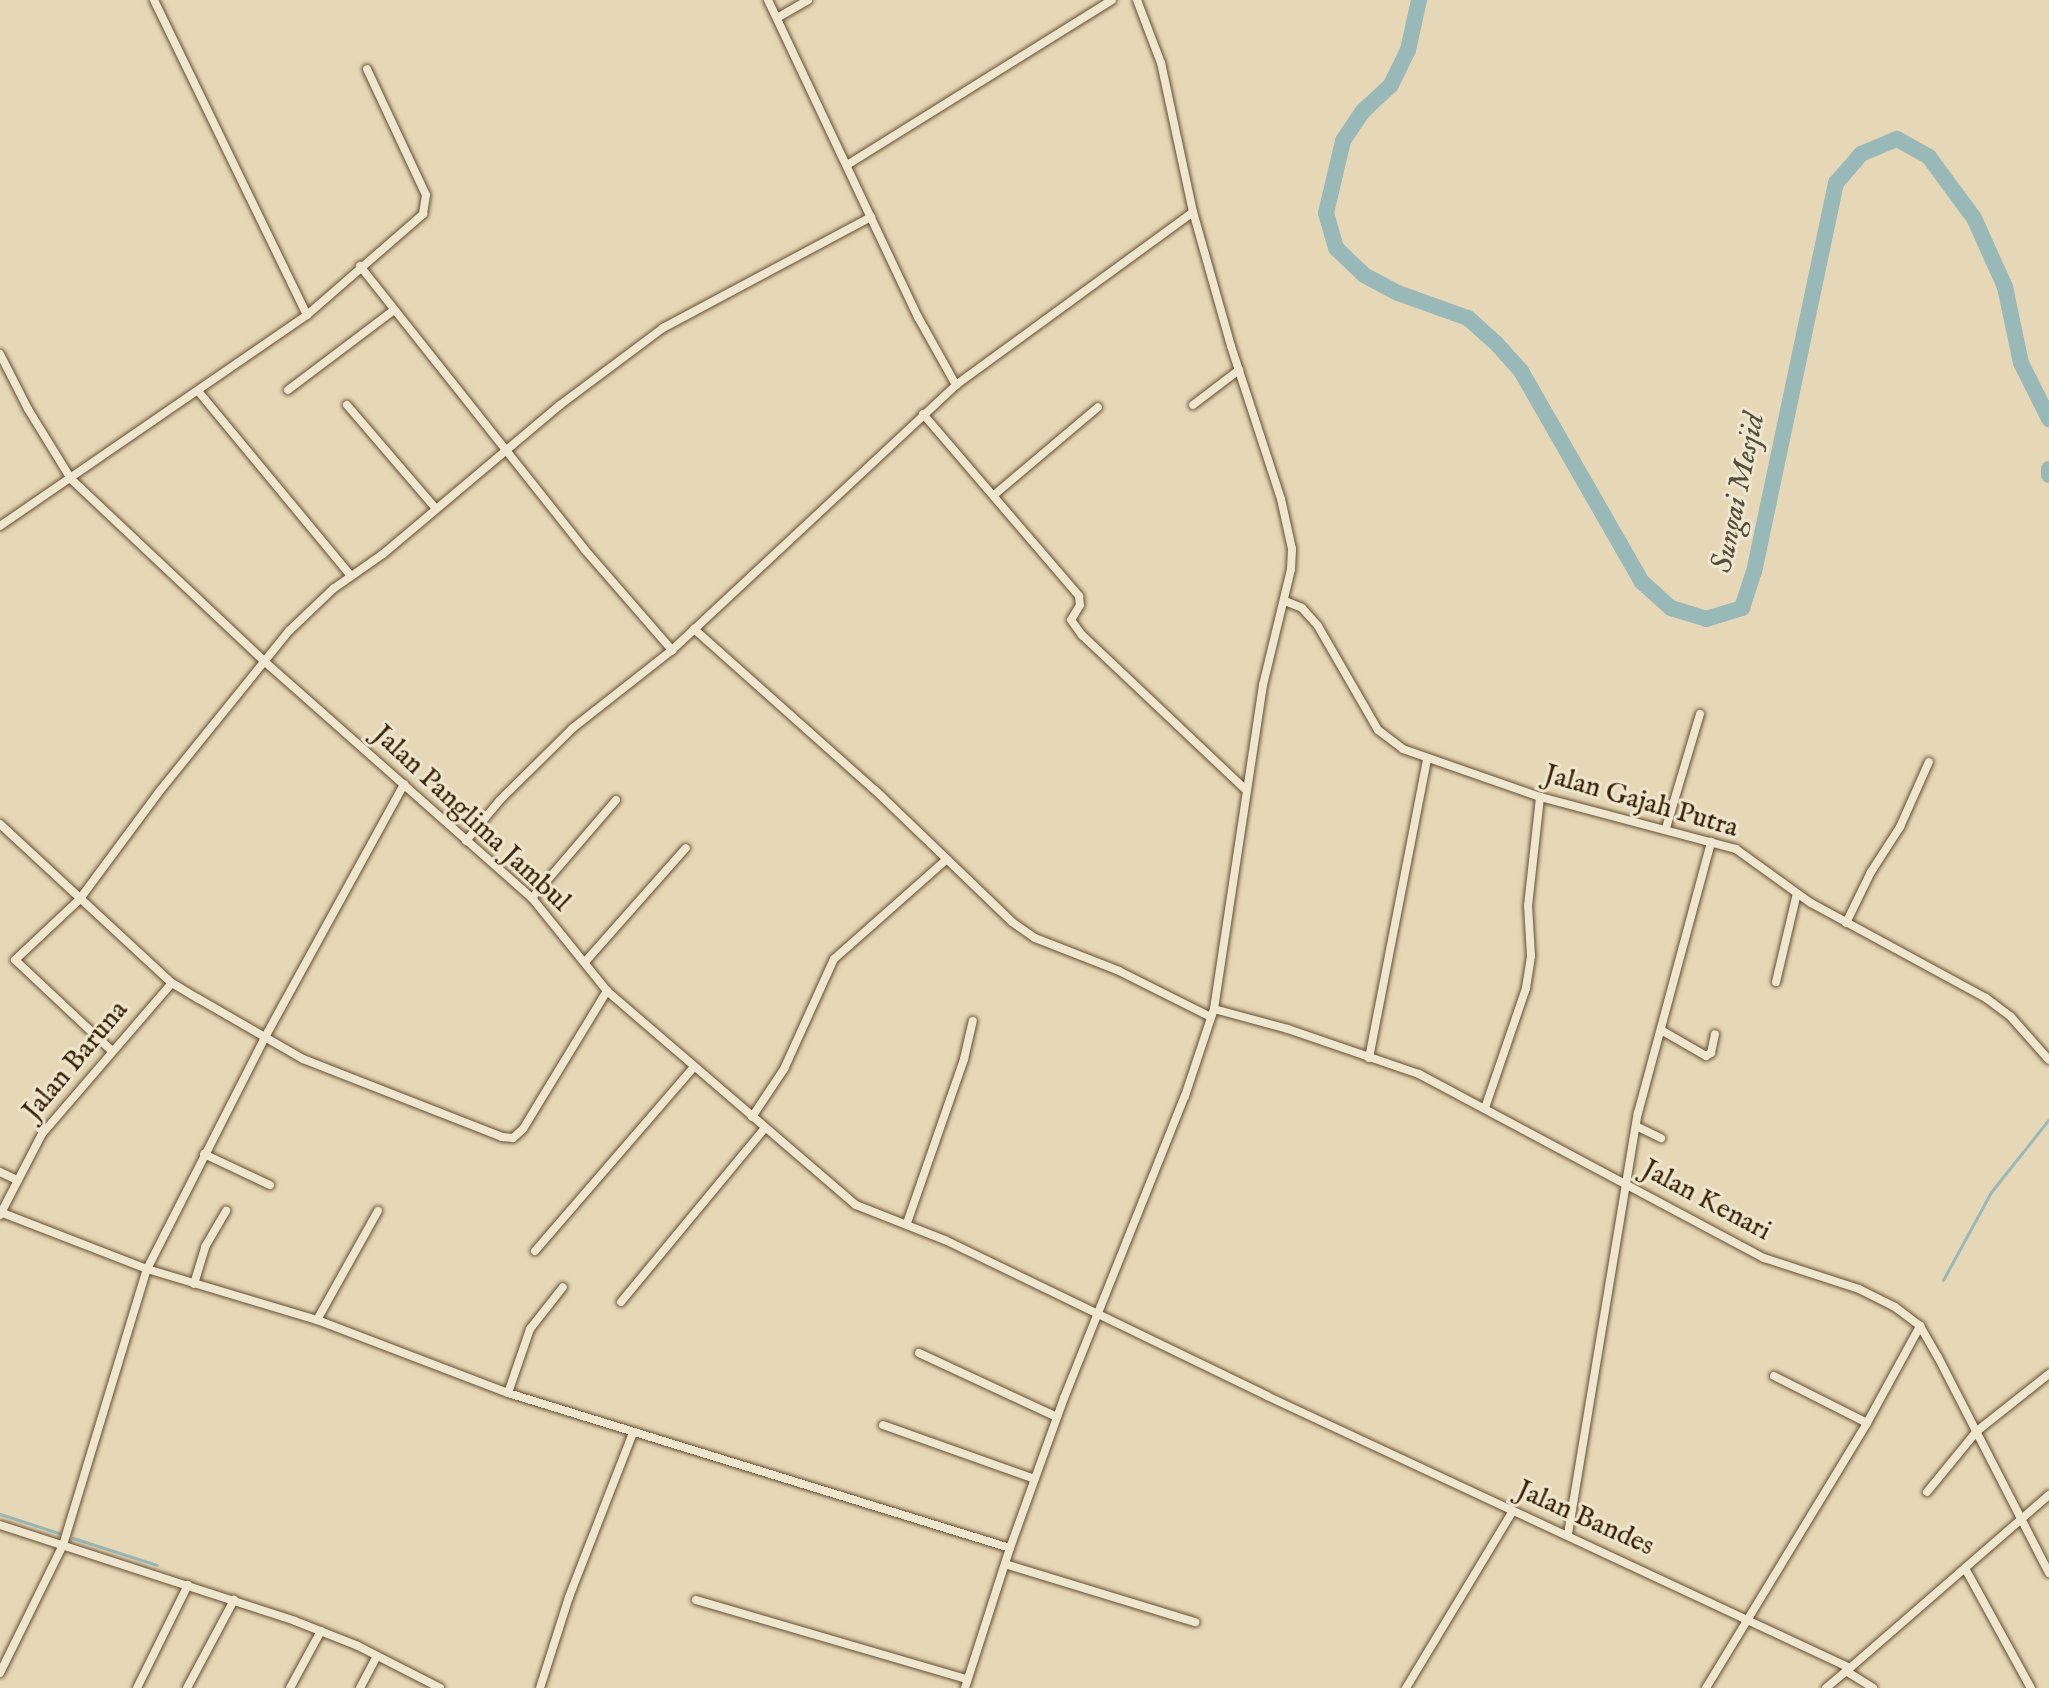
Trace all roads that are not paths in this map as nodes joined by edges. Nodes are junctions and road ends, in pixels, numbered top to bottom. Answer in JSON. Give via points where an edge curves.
{"nodes":[{"id":1,"x":154,"y":0,"type":"edge"},
{"id":2,"x":768,"y":0,"type":"edge"},
{"id":3,"x":808,"y":0,"type":"edge"},
{"id":4,"x":1112,"y":0,"type":"edge"},
{"id":5,"x":1137,"y":0,"type":"edge"},
{"id":6,"x":777,"y":18,"type":"junction"},
{"id":7,"x":367,"y":69,"type":"dead end"},
{"id":8,"x":847,"y":165,"type":"junction"},
{"id":9,"x":1193,"y":212,"type":"junction"},
{"id":10,"x":871,"y":217,"type":"junction"},
{"id":11,"x":360,"y":266,"type":"junction"},
{"id":12,"x":394,"y":310,"type":"junction"},
{"id":13,"x":307,"y":315,"type":"junction"},
{"id":14,"x":0,"y":354,"type":"edge"},
{"id":15,"x":1239,"y":370,"type":"junction"},
{"id":16,"x":956,"y":385,"type":"junction"},
{"id":17,"x":288,"y":390,"type":"dead end"},
{"id":18,"x":198,"y":391,"type":"junction"},
{"id":19,"x":347,"y":405,"type":"dead end"},
{"id":20,"x":1193,"y":405,"type":"dead end"},
{"id":21,"x":1098,"y":407,"type":"dead end"},
{"id":22,"x":923,"y":414,"type":"junction"},
{"id":23,"x":506,"y":452,"type":"junction"},
{"id":24,"x":71,"y":479,"type":"junction"},
{"id":25,"x":994,"y":495,"type":"junction"},
{"id":26,"x":436,"y":509,"type":"junction"},
{"id":27,"x":0,"y":526,"type":"edge"},
{"id":28,"x":351,"y":576,"type":"junction"},
{"id":29,"x":1285,"y":601,"type":"junction"},
{"id":30,"x":694,"y":629,"type":"junction"},
{"id":31,"x":672,"y":650,"type":"junction"},
{"id":32,"x":264,"y":661,"type":"junction"},
{"id":33,"x":1700,"y":714,"type":"dead end"},
{"id":34,"x":1427,"y":759,"type":"junction"},
{"id":35,"x":1929,"y":762,"type":"dead end"},
{"id":36,"x":404,"y":784,"type":"junction"},
{"id":37,"x":1245,"y":789,"type":"junction"},
{"id":38,"x":1540,"y":797,"type":"junction"},
{"id":39,"x":616,"y":800,"type":"dead end"},
{"id":40,"x":0,"y":824,"type":"edge"},
{"id":41,"x":1666,"y":828,"type":"junction"},
{"id":42,"x":466,"y":841,"type":"junction"},
{"id":43,"x":1711,"y":842,"type":"junction"},
{"id":44,"x":686,"y":848,"type":"dead end"},
{"id":45,"x":946,"y":860,"type":"junction"},
{"id":46,"x":1797,"y":893,"type":"junction"},
{"id":47,"x":532,"y":898,"type":"junction"},
{"id":48,"x":79,"y":900,"type":"junction"},
{"id":49,"x":1846,"y":923,"type":"junction"},
{"id":50,"x":585,"y":962,"type":"junction"},
{"id":51,"x":1776,"y":982,"type":"dead end"},
{"id":52,"x":172,"y":983,"type":"junction"},
{"id":53,"x":607,"y":991,"type":"junction"},
{"id":54,"x":1212,"y":1012,"type":"junction"},
{"id":55,"x":973,"y":1021,"type":"dead end"},
{"id":56,"x":1661,"y":1030,"type":"junction"},
{"id":57,"x":1715,"y":1034,"type":"dead end"},
{"id":58,"x":264,"y":1039,"type":"junction"},
{"id":59,"x":112,"y":1051,"type":"junction"},
{"id":60,"x":1369,"y":1058,"type":"junction"},
{"id":61,"x":2049,"y":1060,"type":"edge"},
{"id":62,"x":693,"y":1068,"type":"junction"},
{"id":63,"x":1485,"y":1108,"type":"junction"},
{"id":64,"x":752,"y":1117,"type":"junction"},
{"id":65,"x":1636,"y":1126,"type":"junction"},
{"id":66,"x":765,"y":1128,"type":"junction"},
{"id":67,"x":1661,"y":1138,"type":"dead end"},
{"id":68,"x":204,"y":1154,"type":"junction"},
{"id":69,"x":0,"y":1172,"type":"edge"},
{"id":70,"x":17,"y":1180,"type":"junction"},
{"id":71,"x":1625,"y":1183,"type":"junction"},
{"id":72,"x":270,"y":1185,"type":"dead end"},
{"id":73,"x":226,"y":1211,"type":"dead end"},
{"id":74,"x":378,"y":1211,"type":"dead end"},
{"id":75,"x":0,"y":1213,"type":"edge"},
{"id":76,"x":907,"y":1223,"type":"junction"},
{"id":77,"x":535,"y":1251,"type":"dead end"},
{"id":78,"x":147,"y":1269,"type":"junction"},
{"id":79,"x":194,"y":1284,"type":"junction"},
{"id":80,"x":563,"y":1287,"type":"dead end"},
{"id":81,"x":621,"y":1302,"type":"dead end"},
{"id":82,"x":1098,"y":1314,"type":"junction"},
{"id":83,"x":317,"y":1320,"type":"junction"},
{"id":84,"x":1920,"y":1326,"type":"junction"},
{"id":85,"x":919,"y":1353,"type":"dead end"},
{"id":86,"x":2049,"y":1374,"type":"edge"},
{"id":87,"x":1774,"y":1376,"type":"dead end"},
{"id":88,"x":508,"y":1393,"type":"junction"},
{"id":89,"x":1057,"y":1417,"type":"junction"},
{"id":90,"x":1867,"y":1423,"type":"junction"},
{"id":91,"x":883,"y":1425,"type":"dead end"},
{"id":92,"x":1977,"y":1431,"type":"junction"},
{"id":93,"x":633,"y":1433,"type":"junction"},
{"id":94,"x":1035,"y":1479,"type":"junction"},
{"id":95,"x":1927,"y":1492,"type":"dead end"},
{"id":96,"x":2049,"y":1495,"type":"edge"},
{"id":97,"x":1512,"y":1512,"type":"junction"},
{"id":98,"x":2020,"y":1520,"type":"junction"},
{"id":99,"x":0,"y":1525,"type":"edge"},
{"id":100,"x":1568,"y":1534,"type":"junction"},
{"id":101,"x":63,"y":1545,"type":"junction"},
{"id":102,"x":1010,"y":1548,"type":"junction"},
{"id":103,"x":1005,"y":1564,"type":"junction"},
{"id":104,"x":1966,"y":1570,"type":"junction"},
{"id":105,"x":2049,"y":1573,"type":"edge"},
{"id":106,"x":188,"y":1585,"type":"junction"},
{"id":107,"x":234,"y":1600,"type":"junction"},
{"id":108,"x":696,"y":1600,"type":"dead end"},
{"id":109,"x":1750,"y":1619,"type":"junction"},
{"id":110,"x":1195,"y":1622,"type":"dead end"},
{"id":111,"x":321,"y":1631,"type":"junction"},
{"id":112,"x":377,"y":1656,"type":"junction"},
{"id":113,"x":1848,"y":1670,"type":"junction"},
{"id":114,"x":0,"y":1673,"type":"edge"},
{"id":115,"x":966,"y":1684,"type":"edge"},
{"id":116,"x":137,"y":1688,"type":"edge"},
{"id":117,"x":187,"y":1688,"type":"edge"},
{"id":118,"x":290,"y":1688,"type":"edge"},
{"id":119,"x":360,"y":1688,"type":"edge"},
{"id":120,"x":440,"y":1688,"type":"edge"},
{"id":121,"x":540,"y":1688,"type":"edge"},
{"id":122,"x":1406,"y":1688,"type":"edge"},
{"id":123,"x":1706,"y":1688,"type":"edge"},
{"id":124,"x":1826,"y":1688,"type":"edge"},
{"id":125,"x":1873,"y":1688,"type":"edge"},
{"id":126,"x":2031,"y":1688,"type":"edge"}],
"edges":[{"from":1,"to":13,"type":"street"},
{"from":2,"to":6,"type":"street"},
{"from":3,"to":6,"type":"street"},
{"from":4,"to":8,"type":"street"},
{"from":5,"to":9,"type":"street","via":[[1161,63]]},
{"from":6,"to":8,"type":"street"},
{"from":7,"to":11,"type":"street","via":[[427,205],[409,227]]},
{"from":8,"to":10,"type":"street"},
{"from":9,"to":15,"type":"street"},
{"from":9,"to":16,"type":"street"},
{"from":10,"to":16,"type":"street"},
{"from":10,"to":23,"type":"street","via":[[663,328]]},
{"from":11,"to":12,"type":"street"},
{"from":11,"to":13,"type":"street"},
{"from":12,"to":17,"type":"street"},
{"from":12,"to":23,"type":"street"},
{"from":13,"to":18,"type":"street"},
{"from":14,"to":24,"type":"street","name":"Jalan Panglima Jambul"},
{"from":15,"to":20,"type":"street"},
{"from":15,"to":29,"type":"street","via":[[1292,549]]},
{"from":16,"to":22,"type":"street"},
{"from":18,"to":24,"type":"street"},
{"from":18,"to":28,"type":"street"},
{"from":19,"to":26,"type":"street"},
{"from":21,"to":25,"type":"street"},
{"from":22,"to":25,"type":"street"},
{"from":22,"to":30,"type":"street"},
{"from":23,"to":26,"type":"street"},
{"from":23,"to":31,"type":"street"},
{"from":24,"to":27,"type":"street"},
{"from":24,"to":32,"type":"street","name":"Jalan Panglima Jambul"},
{"from":25,"to":37,"type":"street","via":[[1079,596],[1081,603],[1071,620],[1082,635]]},
{"from":26,"to":28,"type":"street"},
{"from":28,"to":32,"type":"street","via":[[301,618]]},
{"from":29,"to":34,"type":"street","name":"Jalan Gajah Putra","via":[[1302,608],[1318,626],[1378,730]]},
{"from":29,"to":37,"type":"street","via":[[1270,649]]},
{"from":30,"to":31,"type":"street"},
{"from":30,"to":45,"type":"street","name":"Jalan Kenari"},
{"from":31,"to":42,"type":"street","via":[[573,728]]},
{"from":32,"to":36,"type":"street","name":"Jalan Panglima Jambul"},
{"from":32,"to":48,"type":"street"},
{"from":33,"to":41,"type":"street"},
{"from":34,"to":38,"type":"street","name":"Jalan Gajah Putra"},
{"from":34,"to":60,"type":"street"},
{"from":35,"to":49,"type":"street","via":[[1900,827]]},
{"from":36,"to":42,"type":"street","name":"Jalan Panglima Jambul"},
{"from":36,"to":58,"type":"street"},
{"from":37,"to":54,"type":"street"},
{"from":38,"to":41,"type":"street","name":"Jalan Gajah Putra"},
{"from":38,"to":63,"type":"street","via":[[1526,988]]},
{"from":39,"to":47,"type":"street"},
{"from":40,"to":48,"type":"street"},
{"from":41,"to":43,"type":"street","name":"Jalan Gajah Putra"},
{"from":42,"to":47,"type":"street","name":"Jalan Panglima Jambul"},
{"from":43,"to":46,"type":"street","name":"Jalan Gajah Putra","via":[[1736,849]]},
{"from":43,"to":56,"type":"street"},
{"from":44,"to":50,"type":"street"},
{"from":45,"to":54,"type":"street","name":"Jalan Kenari","via":[[1035,938]]},
{"from":45,"to":64,"type":"street","via":[[834,959],[784,1069]]},
{"from":46,"to":49,"type":"street","name":"Jalan Gajah Putra"},
{"from":46,"to":51,"type":"street"},
{"from":47,"to":50,"type":"street","name":"Jalan Panglima Jambul"},
{"from":48,"to":52,"type":"street"},
{"from":48,"to":59,"type":"street","via":[[15,960]]},
{"from":49,"to":61,"type":"street","name":"Jalan Gajah Putra","via":[[1986,998]]},
{"from":50,"to":53,"type":"street","name":"Jalan Panglima Jambul"},
{"from":52,"to":58,"type":"street"},
{"from":52,"to":59,"type":"street","name":"Jalan Baruna"},
{"from":53,"to":58,"type":"street","via":[[513,1138],[357,1083]]},
{"from":53,"to":62,"type":"street","name":"Jalan Panglima Jambul"},
{"from":54,"to":60,"type":"street","name":"Jalan Kenari","via":[[1288,1029]]},
{"from":54,"to":82,"type":"street","via":[[1185,1096]]},
{"from":55,"to":76,"type":"street"},
{"from":56,"to":57,"type":"street","via":[[1706,1056]]},
{"from":56,"to":65,"type":"street"},
{"from":58,"to":68,"type":"street"},
{"from":59,"to":70,"type":"street","name":"Jalan Baruna","via":[[42,1134]]},
{"from":60,"to":63,"type":"street","name":"Jalan Kenari","via":[[1419,1074]]},
{"from":62,"to":64,"type":"street","name":"Jalan Panglima Jambul"},
{"from":62,"to":77,"type":"street"},
{"from":63,"to":71,"type":"street","name":"Jalan Kenari"},
{"from":64,"to":66,"type":"street","name":"Jalan Panglima Jambul"},
{"from":65,"to":67,"type":"street"},
{"from":65,"to":71,"type":"street"},
{"from":66,"to":76,"type":"street","name":"Jalan Panglima Jambul","via":[[856,1205]]},
{"from":66,"to":81,"type":"street"},
{"from":68,"to":72,"type":"street"},
{"from":68,"to":78,"type":"street"},
{"from":69,"to":70,"type":"street"},
{"from":70,"to":75,"type":"street","name":"Jalan Baruna"},
{"from":71,"to":84,"type":"street","name":"Jalan Kenari","via":[[1764,1258],[1859,1289]]},
{"from":71,"to":100,"type":"street"},
{"from":73,"to":79,"type":"street","via":[[205,1247]]},
{"from":74,"to":83,"type":"street"},
{"from":75,"to":78,"type":"street"},
{"from":76,"to":82,"type":"street","name":"Jalan Panglima Jambul"},
{"from":78,"to":79,"type":"street"},
{"from":78,"to":101,"type":"street"},
{"from":79,"to":83,"type":"street"},
{"from":80,"to":88,"type":"street","via":[[530,1329]]},
{"from":82,"to":89,"type":"street"},
{"from":82,"to":97,"type":"street","name":"Jalan Bandes"},
{"from":83,"to":88,"type":"street"},
{"from":84,"to":90,"type":"street"},
{"from":84,"to":92,"type":"street","name":"Jalan Kenari"},
{"from":85,"to":89,"type":"street"},
{"from":86,"to":92,"type":"street"},
{"from":87,"to":90,"type":"street"},
{"from":88,"to":93,"type":"street"},
{"from":89,"to":94,"type":"street"},
{"from":90,"to":109,"type":"street"},
{"from":91,"to":94,"type":"street"},
{"from":92,"to":95,"type":"street"},
{"from":92,"to":98,"type":"street","name":"Jalan Kenari"},
{"from":93,"to":102,"type":"street"},
{"from":93,"to":121,"type":"street"},
{"from":94,"to":102,"type":"street"},
{"from":96,"to":98,"type":"street"},
{"from":97,"to":100,"type":"street","name":"Jalan Bandes"},
{"from":97,"to":122,"type":"street"},
{"from":98,"to":104,"type":"street"},
{"from":98,"to":105,"type":"street","name":"Jalan Kenari"},
{"from":99,"to":101,"type":"street"},
{"from":100,"to":109,"type":"street","name":"Jalan Bandes"},
{"from":101,"to":106,"type":"street"},
{"from":101,"to":114,"type":"street"},
{"from":102,"to":103,"type":"street"},
{"from":103,"to":110,"type":"street"},
{"from":103,"to":115,"type":"street"},
{"from":104,"to":113,"type":"street"},
{"from":104,"to":126,"type":"street"},
{"from":106,"to":107,"type":"street"},
{"from":106,"to":116,"type":"street"},
{"from":107,"to":111,"type":"street"},
{"from":107,"to":117,"type":"street"},
{"from":108,"to":115,"type":"street"},
{"from":109,"to":113,"type":"street","name":"Jalan Bandes"},
{"from":109,"to":123,"type":"street"},
{"from":111,"to":112,"type":"street"},
{"from":111,"to":118,"type":"street"},
{"from":112,"to":119,"type":"street"},
{"from":112,"to":120,"type":"street"},
{"from":113,"to":124,"type":"street"},
{"from":113,"to":125,"type":"street","name":"Jalan Bandes"}]}
